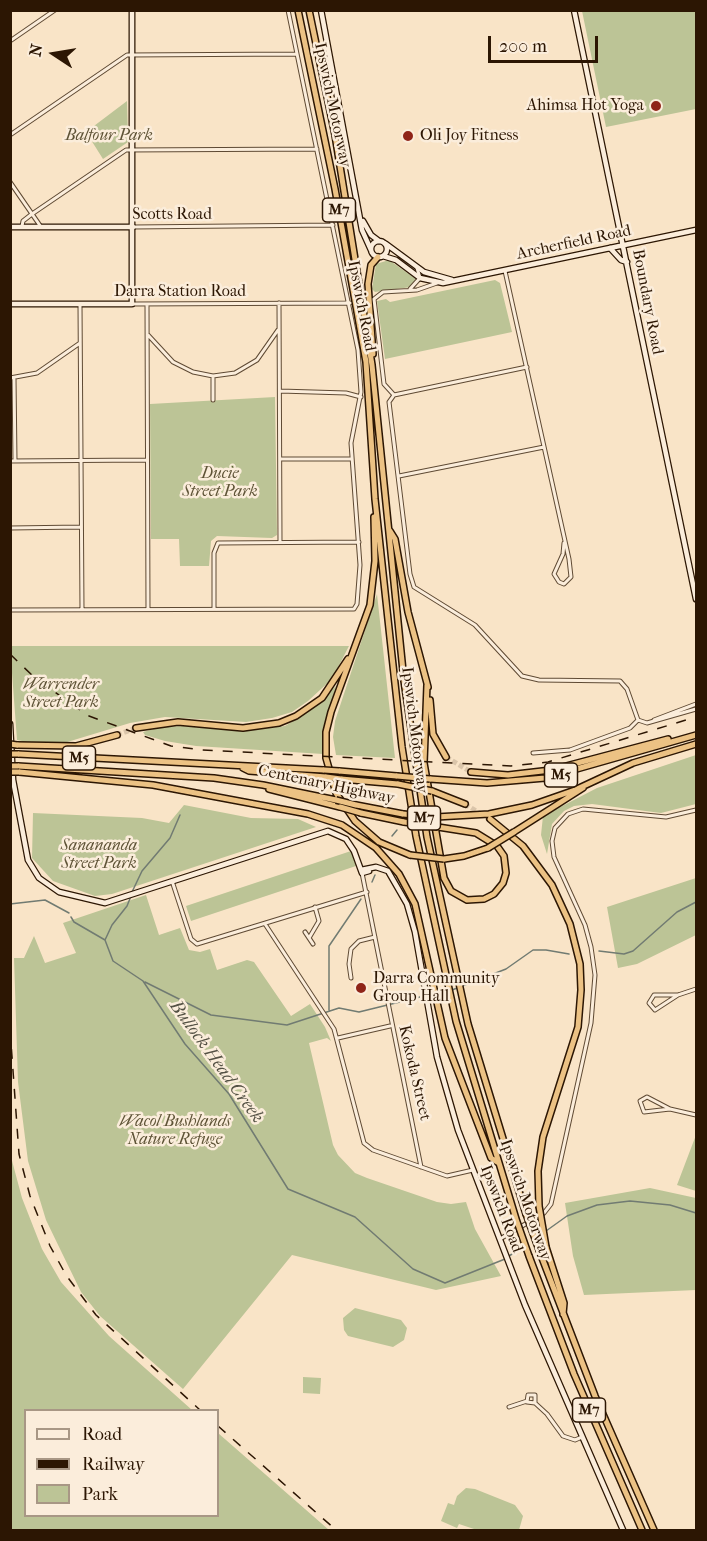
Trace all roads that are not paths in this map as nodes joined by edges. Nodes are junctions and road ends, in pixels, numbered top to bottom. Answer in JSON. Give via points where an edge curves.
{"nodes":[{"id":1,"x":55,"y":10,"type":"edge"},
{"id":2,"x":132,"y":10,"type":"edge"},
{"id":3,"x":288,"y":10,"type":"edge"},
{"id":4,"x":298,"y":10,"type":"edge"},
{"id":5,"x":309,"y":10,"type":"edge"},
{"id":6,"x":321,"y":10,"type":"edge"},
{"id":7,"x":574,"y":10,"type":"edge"},
{"id":8,"x":10,"y":41,"type":"edge"},
{"id":9,"x":297,"y":54,"type":"junction"},
{"id":10,"x":132,"y":55,"type":"junction"},
{"id":11,"x":10,"y":135,"type":"edge"},
{"id":12,"x":317,"y":148,"type":"junction"},
{"id":13,"x":133,"y":149,"type":"junction"},
{"id":14,"x":10,"y":182,"type":"edge"},
{"id":15,"x":32,"y":214,"type":"junction"},
{"id":16,"x":361,"y":219,"type":"junction"},
{"id":17,"x":333,"y":225,"type":"junction"},
{"id":18,"x":10,"y":227,"type":"edge"},
{"id":19,"x":22,"y":227,"type":"junction"},
{"id":20,"x":41,"y":227,"type":"junction"},
{"id":21,"x":132,"y":227,"type":"junction"},
{"id":22,"x":696,"y":230,"type":"edge"},
{"id":23,"x":379,"y":240,"type":"junction"},
{"id":24,"x":386,"y":244,"type":"junction"},
{"id":25,"x":624,"y":245,"type":"junction"},
{"id":26,"x":610,"y":248,"type":"junction"},
{"id":27,"x":371,"y":250,"type":"junction"},
{"id":28,"x":381,"y":257,"type":"junction"},
{"id":29,"x":627,"y":262,"type":"junction"},
{"id":30,"x":417,"y":268,"type":"junction"},
{"id":31,"x":505,"y":271,"type":"junction"},
{"id":32,"x":420,"y":278,"type":"junction"},
{"id":33,"x":458,"y":281,"type":"junction"},
{"id":34,"x":437,"y":283,"type":"junction"},
{"id":35,"x":409,"y":290,"type":"junction"},
{"id":36,"x":279,"y":303,"type":"junction"},
{"id":37,"x":350,"y":303,"type":"junction"},
{"id":38,"x":10,"y":304,"type":"edge"},
{"id":39,"x":80,"y":304,"type":"junction"},
{"id":40,"x":132,"y":304,"type":"junction"},
{"id":41,"x":147,"y":304,"type":"junction"},
{"id":42,"x":278,"y":329,"type":"junction"},
{"id":43,"x":147,"y":334,"type":"junction"},
{"id":44,"x":80,"y":343,"type":"junction"},
{"id":45,"x":269,"y":344,"type":"junction"},
{"id":46,"x":279,"y":346,"type":"junction"},
{"id":47,"x":157,"y":347,"type":"junction"},
{"id":48,"x":147,"y":351,"type":"junction"},
{"id":49,"x":372,"y":365,"type":"junction"},
{"id":50,"x":527,"y":367,"type":"junction"},
{"id":51,"x":213,"y":376,"type":"junction"},
{"id":52,"x":12,"y":378,"type":"edge"},
{"id":53,"x":280,"y":391,"type":"junction"},
{"id":54,"x":394,"y":395,"type":"junction"},
{"id":55,"x":361,"y":397,"type":"junction"},
{"id":56,"x":213,"y":400,"type":"dead end"},
{"id":57,"x":544,"y":447,"type":"junction"},
{"id":58,"x":280,"y":459,"type":"junction"},
{"id":59,"x":352,"y":459,"type":"junction"},
{"id":60,"x":147,"y":460,"type":"junction"},
{"id":61,"x":13,"y":461,"type":"edge"},
{"id":62,"x":81,"y":461,"type":"junction"},
{"id":63,"x":398,"y":476,"type":"junction"},
{"id":64,"x":375,"y":499,"type":"junction"},
{"id":65,"x":81,"y":527,"type":"junction"},
{"id":66,"x":10,"y":528,"type":"edge"},
{"id":67,"x":389,"y":530,"type":"junction"},
{"id":68,"x":280,"y":542,"type":"junction"},
{"id":69,"x":359,"y":542,"type":"junction"},
{"id":70,"x":564,"y":543,"type":"junction"},
{"id":71,"x":696,"y":599,"type":"edge"},
{"id":72,"x":148,"y":609,"type":"junction"},
{"id":73,"x":214,"y":609,"type":"junction"},
{"id":74,"x":10,"y":610,"type":"edge"},
{"id":75,"x":82,"y":610,"type":"junction"},
{"id":76,"x":354,"y":653,"type":"junction"},
{"id":77,"x":427,"y":685,"type":"junction"},
{"id":78,"x":696,"y":704,"type":"edge"},
{"id":79,"x":696,"y":709,"type":"edge"},
{"id":80,"x":638,"y":720,"type":"junction"},
{"id":81,"x":654,"y":721,"type":"junction"},
{"id":82,"x":10,"y":724,"type":"edge"},
{"id":83,"x":136,"y":728,"type":"tunnel mouth"},
{"id":84,"x":117,"y":735,"type":"tunnel mouth"},
{"id":85,"x":696,"y":735,"type":"edge"},
{"id":86,"x":687,"y":737,"type":"junction"},
{"id":87,"x":696,"y":744,"type":"edge"},
{"id":88,"x":14,"y":745,"type":"edge"},
{"id":89,"x":533,"y":753,"type":"dead end"},
{"id":90,"x":10,"y":754,"type":"edge"},
{"id":91,"x":446,"y":757,"type":"tunnel mouth"},
{"id":92,"x":10,"y":766,"type":"edge"},
{"id":93,"x":242,"y":767,"type":"junction"},
{"id":94,"x":18,"y":769,"type":"junction"},
{"id":95,"x":10,"y":772,"type":"edge"},
{"id":96,"x":471,"y":772,"type":"tunnel mouth"},
{"id":97,"x":263,"y":784,"type":"junction"},
{"id":98,"x":586,"y":784,"type":"junction"},
{"id":99,"x":465,"y":804,"type":"tunnel mouth"},
{"id":100,"x":696,"y":810,"type":"edge"},
{"id":101,"x":490,"y":819,"type":"tunnel mouth"},
{"id":102,"x":361,"y":872,"type":"junction"},
{"id":103,"x":172,"y":880,"type":"junction"},
{"id":104,"x":367,"y":892,"type":"junction"},
{"id":105,"x":315,"y":907,"type":"junction"},
{"id":106,"x":265,"y":924,"type":"junction"},
{"id":107,"x":305,"y":932,"type":"dead end"},
{"id":108,"x":375,"y":937,"type":"junction"},
{"id":109,"x":309,"y":938,"type":"junction"},
{"id":110,"x":313,"y":944,"type":"dead end"},
{"id":111,"x":351,"y":978,"type":"dead end"},
{"id":112,"x":696,"y":989,"type":"edge"},
{"id":113,"x":678,"y":995,"type":"junction"},
{"id":114,"x":390,"y":1026,"type":"junction"},
{"id":115,"x":338,"y":1038,"type":"junction"},
{"id":116,"x":670,"y":1109,"type":"junction"},
{"id":117,"x":696,"y":1115,"type":"edge"},
{"id":118,"x":498,"y":1162,"type":"junction"},
{"id":119,"x":421,"y":1167,"type":"junction"},
{"id":120,"x":473,"y":1170,"type":"junction"},
{"id":121,"x":500,"y":1239,"type":"junction"},
{"id":122,"x":563,"y":1316,"type":"junction"},
{"id":123,"x":527,"y":1401,"type":"junction"},
{"id":124,"x":535,"y":1403,"type":"junction"},
{"id":125,"x":509,"y":1407,"type":"dead end"},
{"id":126,"x":582,"y":1437,"type":"junction"},
{"id":127,"x":623,"y":1530,"type":"edge"},
{"id":128,"x":642,"y":1530,"type":"edge"},
{"id":129,"x":654,"y":1530,"type":"edge"}],
"edges":[{"from":1,"to":8,"type":"street"},
{"from":2,"to":10,"type":"street"},
{"from":3,"to":9,"type":"street","name":"Ipswich Road"},
{"from":4,"to":64,"type":"highway","name":"Ipswich Motorway","number":"M7","via":[[363,341]]},
{"from":5,"to":49,"type":"highway","name":"Ipswich Motorway","number":"M7","via":[[335,135]]},
{"from":6,"to":16,"type":"street","name":"Ipswich Road"},
{"from":7,"to":25,"type":"street","name":"Boundary Road"},
{"from":9,"to":10,"type":"street"},
{"from":9,"to":12,"type":"street","name":"Ipswich Road"},
{"from":10,"to":11,"type":"street"},
{"from":10,"to":13,"type":"street"},
{"from":12,"to":13,"type":"street"},
{"from":12,"to":17,"type":"street","name":"Ipswich Road"},
{"from":13,"to":15,"type":"street","via":[[122,152]]},
{"from":13,"to":21,"type":"street"},
{"from":14,"to":15,"type":"street"},
{"from":15,"to":19,"type":"street","via":[[22,221]]},
{"from":15,"to":20,"type":"street"},
{"from":16,"to":23,"type":"street","name":"Ipswich Road"},
{"from":16,"to":27,"type":"street","name":"Ipswich Road"},
{"from":17,"to":21,"type":"street","name":"Scotts Road"},
{"from":17,"to":37,"type":"street","name":"Ipswich Road"},
{"from":18,"to":19,"type":"street","name":"Scotts Road"},
{"from":19,"to":20,"type":"street","name":"Scotts Road"},
{"from":20,"to":21,"type":"street","name":"Scotts Road"},
{"from":21,"to":40,"type":"street"},
{"from":22,"to":25,"type":"street","name":"Archerfield Road"},
{"from":23,"to":24,"type":"street"},
{"from":23,"to":27,"type":"street"},
{"from":24,"to":28,"type":"street","via":[[387,252]]},
{"from":24,"to":30,"type":"street","name":"Archerfield Road"},
{"from":25,"to":26,"type":"street","name":"Archerfield Road"},
{"from":25,"to":29,"type":"street","name":"Boundary Road"},
{"from":26,"to":29,"type":"street"},
{"from":26,"to":31,"type":"street","name":"Archerfield Road"},
{"from":27,"to":28,"type":"street"},
{"from":28,"to":32,"type":"street","name":"Archerfield Road","via":[[396,260]]},
{"from":28,"to":49,"type":"highway","via":[[371,265],[368,284]]},
{"from":29,"to":71,"type":"street","name":"Boundary Road"},
{"from":30,"to":32,"type":"street"},
{"from":30,"to":33,"type":"street","name":"Archerfield Road","via":[[438,278]]},
{"from":31,"to":33,"type":"street","name":"Archerfield Road"},
{"from":31,"to":50,"type":"street"},
{"from":32,"to":34,"type":"street","name":"Archerfield Road"},
{"from":32,"to":35,"type":"street"},
{"from":33,"to":34,"type":"street","name":"Archerfield Road"},
{"from":34,"to":35,"type":"street","name":"Ipswich Road"},
{"from":35,"to":54,"type":"street","name":"Ipswich Road","via":[[377,294],[372,304],[384,384]]},
{"from":36,"to":37,"type":"street","name":"Darra Station Road"},
{"from":36,"to":41,"type":"street","name":"Darra Station Road"},
{"from":36,"to":42,"type":"street"},
{"from":37,"to":55,"type":"street","name":"Ipswich Road"},
{"from":38,"to":39,"type":"street","name":"Darra Station Road"},
{"from":39,"to":40,"type":"street","name":"Darra Station Road"},
{"from":39,"to":44,"type":"street"},
{"from":40,"to":41,"type":"street","name":"Darra Station Road"},
{"from":41,"to":43,"type":"street"},
{"from":42,"to":45,"type":"street"},
{"from":42,"to":46,"type":"street"},
{"from":43,"to":47,"type":"street"},
{"from":43,"to":48,"type":"street"},
{"from":44,"to":52,"type":"street","via":[[37,373]]},
{"from":44,"to":62,"type":"street"},
{"from":45,"to":46,"type":"street"},
{"from":45,"to":51,"type":"street","via":[[247,367]]},
{"from":46,"to":53,"type":"street"},
{"from":47,"to":48,"type":"street"},
{"from":47,"to":51,"type":"street","via":[[184,369]]},
{"from":48,"to":60,"type":"street"},
{"from":49,"to":67,"type":"highway","name":"Ipswich Motorway","number":"M7"},
{"from":50,"to":54,"type":"street"},
{"from":50,"to":57,"type":"street"},
{"from":51,"to":56,"type":"street"},
{"from":52,"to":61,"type":"street"},
{"from":53,"to":55,"type":"street"},
{"from":53,"to":58,"type":"street"},
{"from":54,"to":63,"type":"street","via":[[389,402]]},
{"from":55,"to":59,"type":"street","name":"Ipswich Road","via":[[352,432]]},
{"from":57,"to":63,"type":"street"},
{"from":57,"to":70,"type":"street"},
{"from":58,"to":59,"type":"street"},
{"from":58,"to":68,"type":"street"},
{"from":59,"to":69,"type":"street","name":"Ipswich Road"},
{"from":60,"to":62,"type":"street"},
{"from":60,"to":72,"type":"street"},
{"from":61,"to":62,"type":"street"},
{"from":62,"to":65,"type":"street"},
{"from":63,"to":80,"type":"street","via":[[414,587],[475,625],[522,676],[539,680],[620,681],[627,689]]},
{"from":64,"to":76,"type":"highway","via":[[373,584]]},
{"from":64,"to":118,"type":"highway","name":"Ipswich Motorway","number":"M7","via":[[405,767],[422,868],[447,984]]},
{"from":65,"to":66,"type":"street"},
{"from":65,"to":75,"type":"street"},
{"from":67,"to":77,"type":"highway","via":[[395,539]]},
{"from":67,"to":122,"type":"highway","name":"Ipswich Motorway","number":"M7","bridge":true,"via":[[420,794],[461,996],[488,1095]]},
{"from":68,"to":69,"type":"street"},
{"from":68,"to":73,"type":"street","via":[[218,543],[214,553]]},
{"from":69,"to":73,"type":"street","name":"Ipswich Road","via":[[360,579],[354,609]]},
{"from":70,"to":70,"type":"street","via":[[572,571],[564,584],[554,574]]},
{"from":72,"to":73,"type":"street"},
{"from":72,"to":75,"type":"street"},
{"from":74,"to":75,"type":"street"},
{"from":76,"to":83,"type":"highway","via":[[322,698],[279,723],[243,728],[178,722]]},
{"from":76,"to":98,"type":"highway","bridge":true,"via":[[327,725],[326,758],[331,781],[343,805],[360,827],[379,842],[410,855],[444,859],[464,856],[488,848]]},
{"from":77,"to":91,"type":"highway","via":[[431,728]]},
{"from":77,"to":97,"type":"highway","bridge":true,"via":[[424,763],[446,883],[456,895],[467,900],[494,894],[506,873],[504,856],[497,846],[476,833],[438,826],[405,822],[361,813],[269,789]]},
{"from":78,"to":81,"type":"street"},
{"from":79,"to":81,"type":"street"},
{"from":80,"to":81,"type":"street"},
{"from":80,"to":89,"type":"street","via":[[630,728],[570,750]]},
{"from":82,"to":103,"type":"street","via":[[16,798],[31,866],[39,878],[52,889],[105,903]]},
{"from":84,"to":88,"type":"highway","via":[[76,746]]},
{"from":85,"to":86,"type":"highway","name":"Centenary Highway","number":"M5"},
{"from":86,"to":93,"type":"highway","name":"Centenary Highway","number":"M5","bridge":true,"via":[[545,778],[499,783]]},
{"from":86,"to":96,"type":"highway","via":[[551,770],[508,775]]},
{"from":87,"to":98,"type":"highway","name":"Centenary Highway","number":"M5","via":[[633,763]]},
{"from":90,"to":93,"type":"highway","name":"Centenary Highway","number":"M5","bridge":true},
{"from":92,"to":94,"type":"highway","name":"Centenary Highway","number":"M5","bridge":true},
{"from":93,"to":99,"type":"highway","bridge":true,"via":[[249,771],[398,784],[432,791]]},
{"from":94,"to":95,"type":"highway","bridge":true},
{"from":94,"to":97,"type":"highway","name":"Centenary Highway","number":"M5","via":[[200,777]]},
{"from":94,"to":118,"type":"highway","via":[[153,785],[308,814],[342,825],[375,848],[406,884],[421,922],[435,1005],[449,1052],[491,1158]]},
{"from":97,"to":98,"type":"highway","name":"Centenary Highway","number":"M5","bridge":true,"via":[[403,814],[436,817],[506,811],[548,800]]},
{"from":100,"to":121,"type":"street","via":[[666,817],[583,809],[568,814],[555,828],[554,857],[585,924],[591,947],[595,975],[591,1023],[551,1204],[544,1213]]},
{"from":101,"to":122,"type":"highway","bridge":true,"via":[[523,846],[552,885],[570,924],[580,964],[578,1027],[543,1137],[538,1171],[539,1206],[546,1246],[564,1303]]},
{"from":102,"to":103,"type":"street","name":"Kokoda Street","via":[[346,838],[336,833],[318,833]]},
{"from":102,"to":104,"type":"street","name":"Kokoda Street"},
{"from":102,"to":120,"type":"street","name":"Ipswich Road","via":[[373,867],[392,875],[411,914],[436,1058]]},
{"from":103,"to":106,"type":"street","via":[[194,942],[203,944]]},
{"from":104,"to":105,"type":"street"},
{"from":104,"to":108,"type":"street","name":"Kokoda Street"},
{"from":105,"to":106,"type":"street"},
{"from":105,"to":109,"type":"street","via":[[319,921]]},
{"from":106,"to":115,"type":"street"},
{"from":107,"to":109,"type":"street"},
{"from":108,"to":111,"type":"street","via":[[359,940],[351,949]]},
{"from":108,"to":114,"type":"street","name":"Kokoda Street"},
{"from":109,"to":110,"type":"street"},
{"from":112,"to":113,"type":"street"},
{"from":113,"to":113,"type":"street","via":[[655,1010],[649,1003],[654,995]]},
{"from":114,"to":115,"type":"street"},
{"from":114,"to":119,"type":"street","name":"Kokoda Street"},
{"from":115,"to":119,"type":"street","via":[[364,1143]]},
{"from":116,"to":116,"type":"street","via":[[644,1112],[640,1101],[646,1096]]},
{"from":116,"to":117,"type":"street"},
{"from":118,"to":128,"type":"highway","name":"Ipswich Motorway","number":"M7","bridge":true,"via":[[574,1374]]},
{"from":119,"to":120,"type":"street","via":[[447,1176]]},
{"from":120,"to":121,"type":"street","name":"Ipswich Road"},
{"from":121,"to":126,"type":"street","name":"Ipswich Road"},
{"from":122,"to":129,"type":"highway","name":"Ipswich Motorway","number":"M7"},
{"from":123,"to":124,"type":"street"},
{"from":123,"to":124,"type":"street","via":[[532,1394]]},
{"from":123,"to":125,"type":"street"},
{"from":124,"to":126,"type":"street","via":[[563,1436],[572,1440]]},
{"from":126,"to":127,"type":"street","name":"Ipswich Road"}]}
